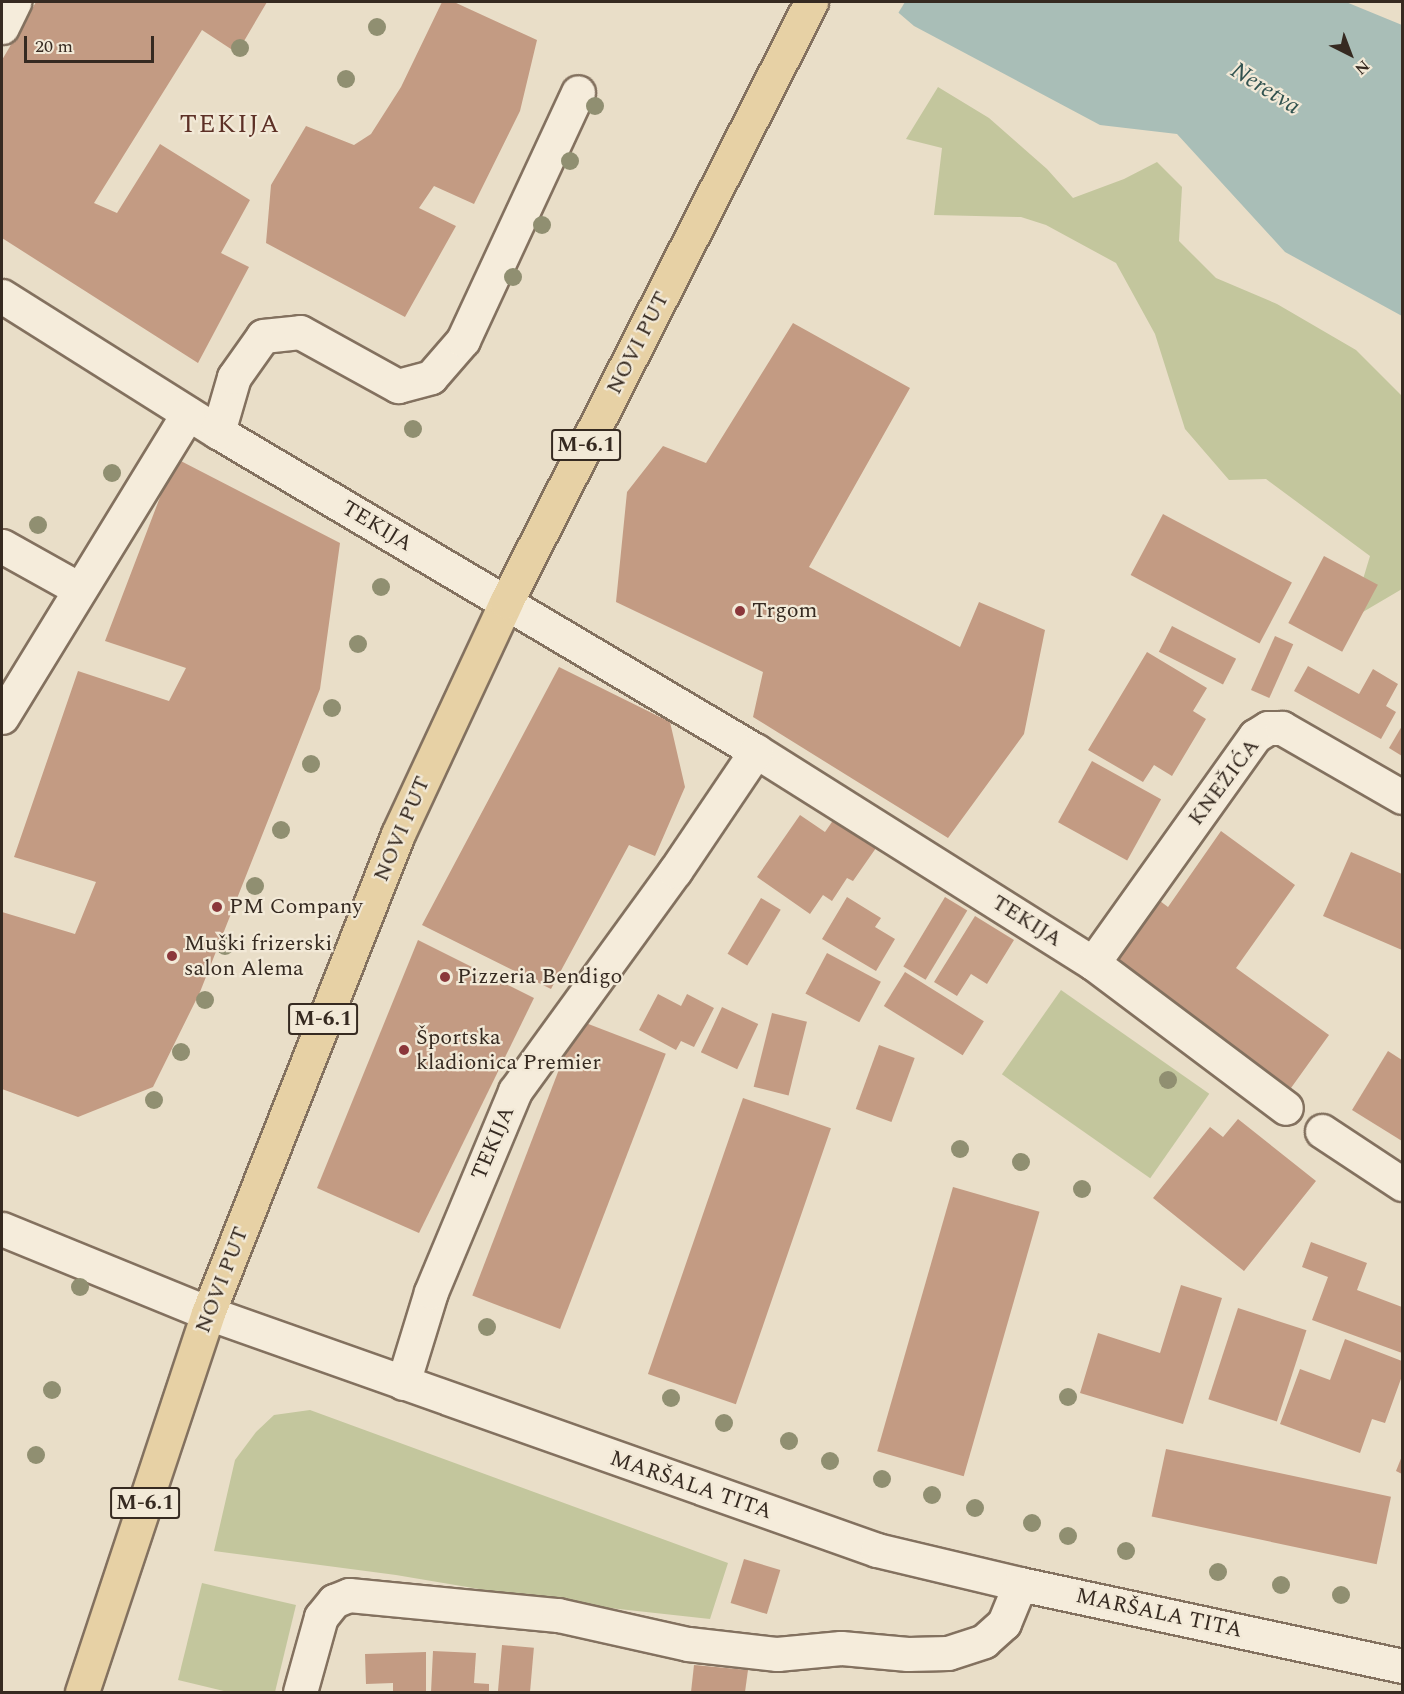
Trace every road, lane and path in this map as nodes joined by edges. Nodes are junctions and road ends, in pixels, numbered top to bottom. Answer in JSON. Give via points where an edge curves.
{"nodes":[{"id":1,"x":14,"y":2,"type":"edge"},
{"id":2,"x":811,"y":2,"type":"edge"},
{"id":3,"x":2,"y":27,"type":"edge"},
{"id":4,"x":578,"y":92,"type":"dead end"},
{"id":5,"x":2,"y":296,"type":"edge"},
{"id":6,"x":188,"y":413,"type":"junction"},
{"id":7,"x":218,"y":432,"type":"junction"},
{"id":8,"x":2,"y":546,"type":"edge"},
{"id":9,"x":79,"y":589,"type":"junction"},
{"id":10,"x":506,"y":602,"type":"junction"},
{"id":11,"x":2,"y":717,"type":"edge"},
{"id":12,"x":756,"y":751,"type":"junction"},
{"id":13,"x":1402,"y":797,"type":"edge"},
{"id":14,"x":1093,"y":963,"type":"junction"},
{"id":15,"x":1286,"y":1108,"type":"dead end"},
{"id":16,"x":1322,"y":1131,"type":"dead end"},
{"id":17,"x":1402,"y":1184,"type":"edge"},
{"id":18,"x":2,"y":1229,"type":"edge"},
{"id":19,"x":208,"y":1313,"type":"junction"},
{"id":20,"x":403,"y":1383,"type":"junction"},
{"id":21,"x":1020,"y":1584,"type":"junction"},
{"id":22,"x":1402,"y":1665,"type":"edge"},
{"id":23,"x":82,"y":1692,"type":"edge"},
{"id":24,"x":300,"y":1692,"type":"edge"}],
"edges":[{"from":1,"to":3,"type":"street"},
{"from":2,"to":10,"type":"main road","name":"NOVI PUT","number":"M-6.1"},
{"from":4,"to":7,"type":"street","via":[[463,340],[431,377],[398,386],[300,332],[263,336],[234,377]]},
{"from":5,"to":6,"type":"street","name":"TEKIJA"},
{"from":6,"to":7,"type":"street","name":"TEKIJA"},
{"from":6,"to":9,"type":"street"},
{"from":7,"to":10,"type":"street","name":"TEKIJA"},
{"from":8,"to":9,"type":"street"},
{"from":9,"to":11,"type":"street"},
{"from":10,"to":12,"type":"street","name":"TEKIJA"},
{"from":10,"to":19,"type":"main road","name":"NOVI PUT","number":"M-6.1","via":[[398,834]]},
{"from":12,"to":14,"type":"street","name":"TEKIJA"},
{"from":12,"to":20,"type":"street","name":"TEKIJA","via":[[675,871],[515,1091],[431,1292]]},
{"from":13,"to":14,"type":"street","name":"KNEŽIĆA","via":[[1282,728],[1268,728],[1255,736]]},
{"from":14,"to":15,"type":"street","name":"TEKIJA"},
{"from":16,"to":17,"type":"street"},
{"from":18,"to":19,"type":"street","name":"MARŠALA TITA"},
{"from":19,"to":20,"type":"street","name":"MARŠALA TITA"},
{"from":19,"to":23,"type":"main road","name":"NOVI PUT","number":"M-6.1"},
{"from":20,"to":21,"type":"street","name":"MARŠALA TITA","via":[[876,1550]]},
{"from":21,"to":22,"type":"street","name":"MARŠALA TITA"},
{"from":21,"to":24,"type":"street","via":[[1004,1623],[984,1641],[948,1653],[908,1654],[841,1648],[777,1654],[688,1644],[558,1614],[349,1595],[334,1601],[321,1617]]}]}
